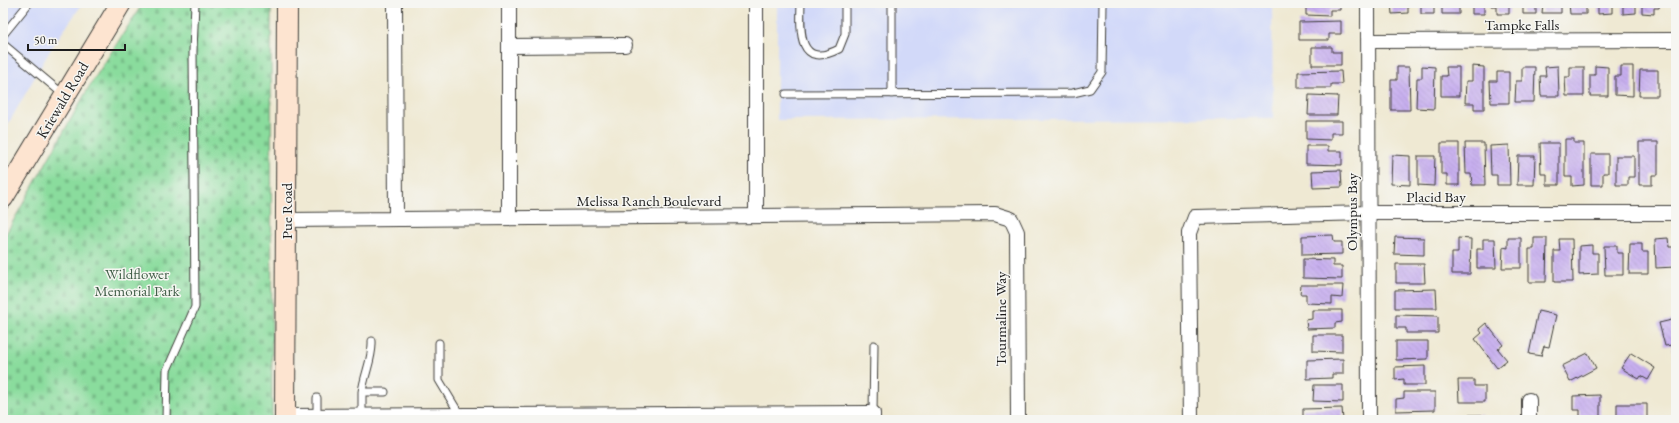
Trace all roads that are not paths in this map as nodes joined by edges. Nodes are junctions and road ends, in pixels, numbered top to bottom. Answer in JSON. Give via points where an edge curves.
{"nodes":[{"id":1,"x":29,"y":3,"type":"edge"},
{"id":2,"x":121,"y":3,"type":"edge"},
{"id":3,"x":195,"y":3,"type":"edge"},
{"id":4,"x":287,"y":3,"type":"edge"},
{"id":5,"x":395,"y":3,"type":"edge"},
{"id":6,"x":509,"y":3,"type":"edge"},
{"id":7,"x":756,"y":3,"type":"edge"},
{"id":8,"x":801,"y":3,"type":"edge"},
{"id":9,"x":845,"y":3,"type":"edge"},
{"id":10,"x":892,"y":3,"type":"edge"},
{"id":11,"x":1103,"y":3,"type":"edge"},
{"id":12,"x":1368,"y":3,"type":"edge"},
{"id":13,"x":3,"y":35,"type":"edge"},
{"id":14,"x":1676,"y":40,"type":"edge"},
{"id":15,"x":1368,"y":41,"type":"junction"},
{"id":16,"x":3,"y":44,"type":"edge"},
{"id":17,"x":625,"y":45,"type":"dead end"},
{"id":18,"x":509,"y":46,"type":"junction"},
{"id":19,"x":786,"y":94,"type":"dead end"},
{"id":20,"x":892,"y":94,"type":"junction"},
{"id":21,"x":64,"y":95,"type":"junction"},
{"id":22,"x":3,"y":198,"type":"edge"},
{"id":23,"x":1676,"y":212,"type":"edge"},
{"id":24,"x":1368,"y":213,"type":"junction"},
{"id":25,"x":756,"y":216,"type":"junction"},
{"id":26,"x":510,"y":218,"type":"junction"},
{"id":27,"x":396,"y":219,"type":"junction"},
{"id":28,"x":1011,"y":219,"type":"joint"},
{"id":29,"x":286,"y":220,"type":"junction"},
{"id":30,"x":372,"y":341,"type":"dead end"},
{"id":31,"x":438,"y":343,"type":"dead end"},
{"id":32,"x":874,"y":345,"type":"dead end"},
{"id":33,"x":362,"y":392,"type":"junction"},
{"id":34,"x":386,"y":392,"type":"dead end"},
{"id":35,"x":317,"y":398,"type":"dead end"},
{"id":36,"x":1529,"y":400,"type":"dead end"},
{"id":37,"x":460,"y":415,"type":"junction"},
{"id":38,"x":608,"y":417,"type":"edge"},
{"id":39,"x":873,"y":417,"type":"edge"},
{"id":40,"x":285,"y":418,"type":"edge"},
{"id":41,"x":317,"y":418,"type":"edge"},
{"id":42,"x":362,"y":418,"type":"edge"},
{"id":43,"x":512,"y":418,"type":"edge"},
{"id":44,"x":166,"y":420,"type":"edge"},
{"id":45,"x":1018,"y":420,"type":"edge"},
{"id":46,"x":1191,"y":420,"type":"edge"},
{"id":47,"x":1369,"y":420,"type":"edge"},
{"id":48,"x":1529,"y":420,"type":"edge"}],
"edges":[{"from":1,"to":13,"type":"lane"},
{"from":2,"to":21,"type":"street","name":"Kriewald Road"},
{"from":3,"to":44,"type":"lane","via":[[195,306],[167,370]]},
{"from":4,"to":29,"type":"street","name":"Pue Road"},
{"from":5,"to":27,"type":"street"},
{"from":6,"to":18,"type":"street"},
{"from":7,"to":25,"type":"street"},
{"from":8,"to":9,"type":"lane","via":[[800,33],[805,48],[813,54],[828,55],[839,49],[845,34]]},
{"from":10,"to":20,"type":"lane"},
{"from":11,"to":20,"type":"lane","via":[[1102,72],[1090,89],[1073,93]]},
{"from":12,"to":15,"type":"street","name":"Olympus Bay"},
{"from":14,"to":15,"type":"street","name":"Tampke Falls"},
{"from":15,"to":24,"type":"street","name":"Olympus Bay"},
{"from":16,"to":21,"type":"lane"},
{"from":17,"to":18,"type":"street"},
{"from":18,"to":26,"type":"street"},
{"from":19,"to":20,"type":"lane"},
{"from":21,"to":22,"type":"street","name":"Kriewald Road"},
{"from":23,"to":24,"type":"street","name":"Placid Bay"},
{"from":24,"to":46,"type":"street","name":"Placid Bay","via":[[1195,217],[1189,233]]},
{"from":24,"to":47,"type":"street","name":"Olympus Bay"},
{"from":25,"to":26,"type":"street","name":"Melissa Ranch Boulevard"},
{"from":25,"to":28,"type":"street","name":"Melissa Ranch Boulevard","via":[[995,214]]},
{"from":26,"to":27,"type":"street","name":"Melissa Ranch Boulevard"},
{"from":27,"to":29,"type":"street","name":"Melissa Ranch Boulevard"},
{"from":28,"to":45,"type":"street","name":"Tourmaline Way","via":[[1017,232]]},
{"from":29,"to":40,"type":"street","name":"Pue Road"},
{"from":30,"to":33,"type":"lane","via":[[373,350],[364,375]]},
{"from":31,"to":37,"type":"lane","via":[[439,380]]},
{"from":32,"to":39,"type":"lane"},
{"from":33,"to":34,"type":"lane"},
{"from":33,"to":42,"type":"lane"},
{"from":35,"to":41,"type":"lane"},
{"from":36,"to":48,"type":"street"},
{"from":37,"to":42,"type":"street"},
{"from":37,"to":43,"type":"street"},
{"from":38,"to":39,"type":"street"},
{"from":38,"to":43,"type":"street"},
{"from":40,"to":41,"type":"street"},
{"from":41,"to":42,"type":"street"}]}
